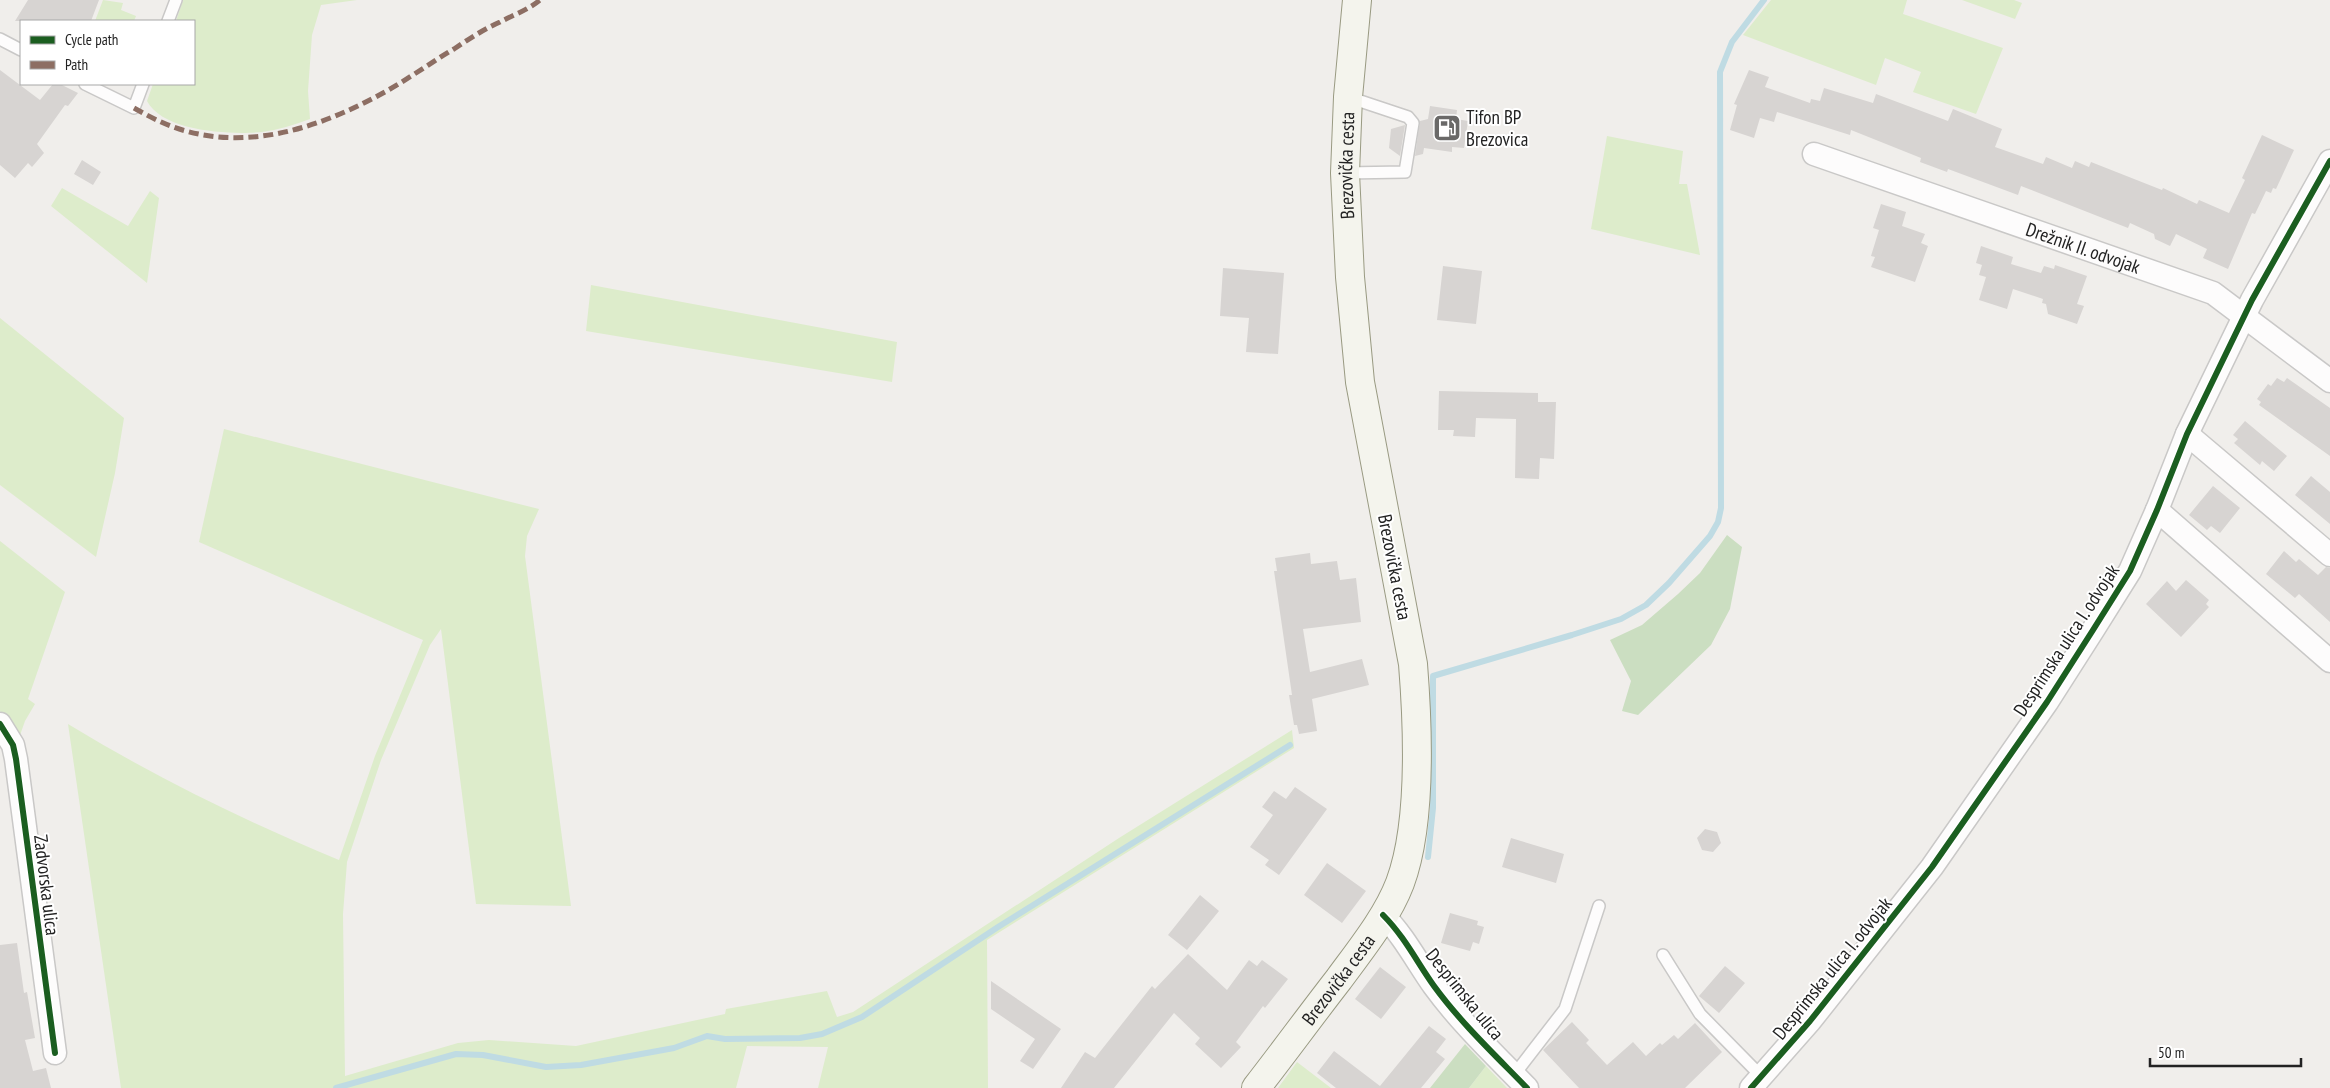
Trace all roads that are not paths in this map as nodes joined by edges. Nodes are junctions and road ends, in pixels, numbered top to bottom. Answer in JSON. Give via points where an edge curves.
{"nodes":[{"id":1,"x":176,"y":0,"type":"edge"},
{"id":2,"x":1358,"y":0,"type":"edge"},
{"id":3,"x":168,"y":20,"type":"edge"},
{"id":4,"x":0,"y":38,"type":"edge"},
{"id":5,"x":20,"y":49,"type":"edge"},
{"id":6,"x":87,"y":85,"type":"edge"},
{"id":7,"x":143,"y":85,"type":"edge"},
{"id":8,"x":1348,"y":97,"type":"junction"},
{"id":9,"x":1814,"y":154,"type":"dead end"},
{"id":10,"x":2330,"y":161,"type":"edge"},
{"id":11,"x":1345,"y":173,"type":"junction"},
{"id":12,"x":2246,"y":316,"type":"junction"},
{"id":13,"x":2330,"y":382,"type":"edge"},
{"id":14,"x":2187,"y":434,"type":"junction"},
{"id":15,"x":2157,"y":510,"type":"junction"},
{"id":16,"x":2330,"y":555,"type":"edge"},
{"id":17,"x":2330,"y":661,"type":"edge"},
{"id":18,"x":0,"y":724,"type":"edge"},
{"id":19,"x":1599,"y":906,"type":"dead end"},
{"id":20,"x":1383,"y":915,"type":"junction"},
{"id":21,"x":1663,"y":955,"type":"dead end"},
{"id":22,"x":54,"y":1053,"type":"dead end"},
{"id":23,"x":1520,"y":1082,"type":"edge"},
{"id":24,"x":1756,"y":1082,"type":"edge"},
{"id":25,"x":1256,"y":1088,"type":"edge"}],
"edges":[{"from":1,"to":3,"type":"lane"},
{"from":2,"to":8,"type":"main road","name":"Brezovička cesta"},
{"from":4,"to":5,"type":"lane"},
{"from":6,"to":7,"type":"lane","via":[[134,108]]},
{"from":8,"to":11,"type":"main road","name":"Brezovička cesta"},
{"from":8,"to":11,"type":"lane","via":[[1408,117],[1413,123],[1405,172]]},
{"from":9,"to":12,"type":"street","name":"Drežnik II. odvojak","via":[[2213,293]]},
{"from":10,"to":12,"type":"street","name":"Desprimska ulica I. odvojak"},
{"from":11,"to":20,"type":"main road","name":"Brezovička cesta","via":[[1360,382],[1414,664],[1416,700],[1416,774],[1411,844],[1399,885]]},
{"from":12,"to":13,"type":"street","name":"Drežnik II. odvojak"},
{"from":12,"to":14,"type":"street","name":"Desprimska ulica I. odvojak"},
{"from":14,"to":15,"type":"street","name":"Desprimska ulica I. odvojak"},
{"from":14,"to":16,"type":"street"},
{"from":15,"to":17,"type":"street"},
{"from":15,"to":24,"type":"street","name":"Desprimska ulica I. odvojak","via":[[2130,570],[2093,630],[1932,867],[1810,1021]]},
{"from":18,"to":22,"type":"street","name":"Zadvorska ulica","via":[[13,745],[16,760]]},
{"from":19,"to":23,"type":"lane","via":[[1565,1009]]},
{"from":20,"to":23,"type":"street","name":"Desprimska ulica","via":[[1398,930],[1435,986],[1466,1024]]},
{"from":20,"to":25,"type":"main road","name":"Brezovička cesta"},
{"from":21,"to":24,"type":"lane","via":[[1700,1014]]}]}
